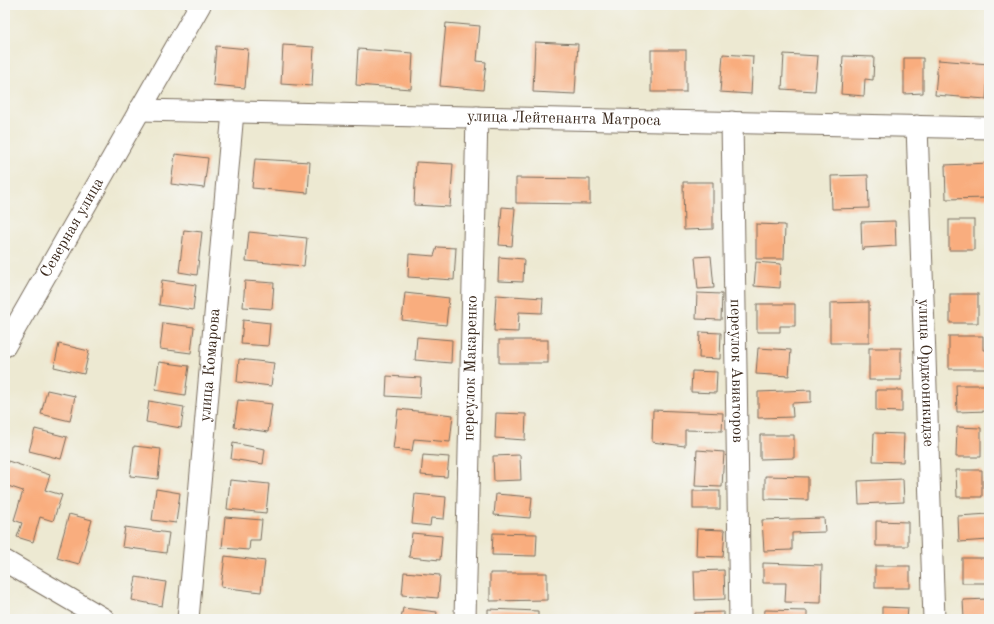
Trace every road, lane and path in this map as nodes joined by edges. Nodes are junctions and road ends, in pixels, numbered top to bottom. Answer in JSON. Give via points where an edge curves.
{"nodes":[{"id":1,"x":200,"y":5,"type":"edge"},
{"id":2,"x":139,"y":110,"type":"junction"},
{"id":3,"x":233,"y":112,"type":"junction"},
{"id":4,"x":477,"y":117,"type":"junction"},
{"id":5,"x":732,"y":122,"type":"junction"},
{"id":6,"x":917,"y":126,"type":"junction"},
{"id":7,"x":989,"y":128,"type":"edge"},
{"id":8,"x":5,"y":346,"type":"edge"},
{"id":9,"x":5,"y":561,"type":"edge"},
{"id":10,"x":104,"y":619,"type":"edge"},
{"id":11,"x":188,"y":619,"type":"edge"},
{"id":12,"x":465,"y":619,"type":"edge"},
{"id":13,"x":740,"y":619,"type":"edge"},
{"id":14,"x":934,"y":619,"type":"edge"}],
"edges":[{"from":1,"to":2,"type":"street","name":"Северная улица"},
{"from":2,"to":3,"type":"street","name":"улица Лейтенанта Матроса"},
{"from":2,"to":8,"type":"street","name":"Северная улица"},
{"from":3,"to":4,"type":"street","name":"улица Лейтенанта Матроса"},
{"from":3,"to":11,"type":"street","name":"улица Комарова"},
{"from":4,"to":5,"type":"street","name":"улица Лейтенанта Матроса"},
{"from":4,"to":12,"type":"street","name":"переулок Макаренко"},
{"from":5,"to":6,"type":"street","name":"улица Лейтенанта Матроса"},
{"from":5,"to":13,"type":"street","name":"переулок Авиаторов"},
{"from":6,"to":7,"type":"street","name":"улица Лейтенанта Матроса"},
{"from":6,"to":14,"type":"street","name":"улица Орджоникидзе"},
{"from":9,"to":10,"type":"street"}]}
